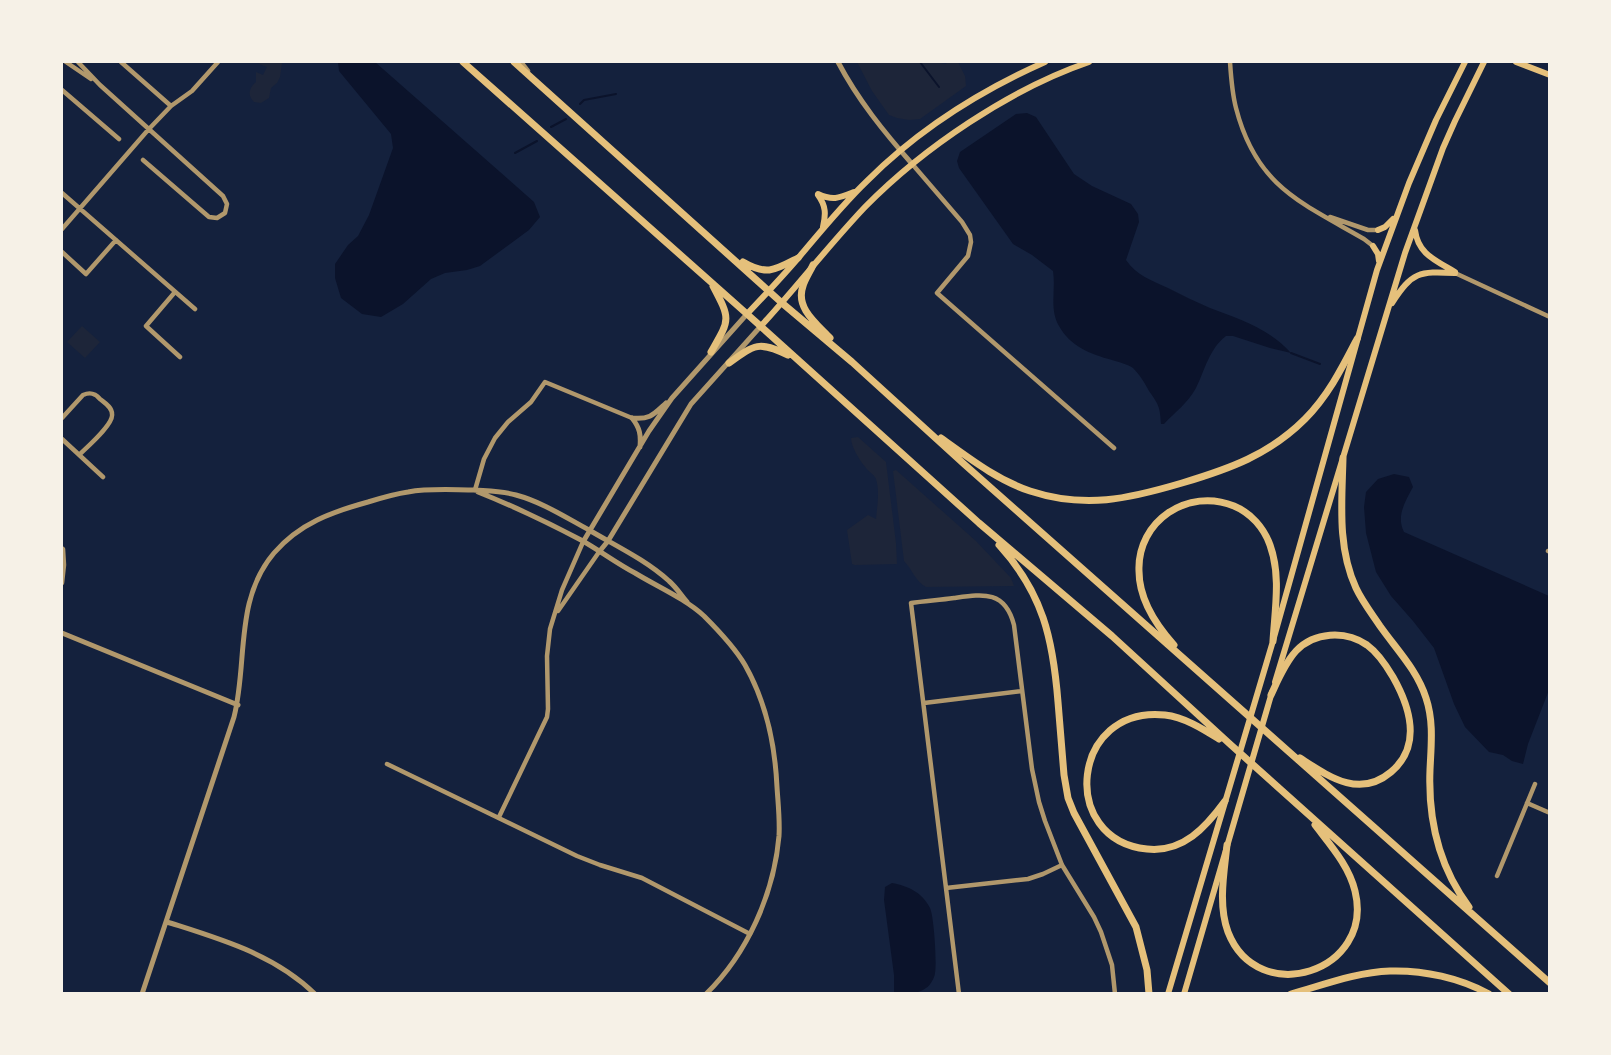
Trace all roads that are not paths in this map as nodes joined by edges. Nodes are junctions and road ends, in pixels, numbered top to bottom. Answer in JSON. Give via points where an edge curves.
{"nodes":[{"id":1,"x":66,"y":62,"type":"edge"},
{"id":2,"x":78,"y":62,"type":"edge"},
{"id":3,"x":121,"y":62,"type":"edge"},
{"id":4,"x":218,"y":62,"type":"edge"},
{"id":5,"x":463,"y":62,"type":"edge"},
{"id":6,"x":514,"y":62,"type":"edge"},
{"id":7,"x":521,"y":62,"type":"edge"},
{"id":8,"x":838,"y":62,"type":"edge"},
{"id":9,"x":1046,"y":62,"type":"edge"},
{"id":10,"x":1089,"y":62,"type":"edge"},
{"id":11,"x":1230,"y":62,"type":"edge"},
{"id":12,"x":1465,"y":62,"type":"edge"},
{"id":13,"x":1484,"y":62,"type":"edge"},
{"id":14,"x":1516,"y":62,"type":"edge"},
{"id":15,"x":1550,"y":75,"type":"edge"},
{"id":16,"x":537,"y":82,"type":"junction"},
{"id":17,"x":100,"y":85,"type":"junction"},
{"id":18,"x":62,"y":90,"type":"edge"},
{"id":19,"x":171,"y":106,"type":"junction"},
{"id":20,"x":148,"y":130,"type":"junction"},
{"id":21,"x":119,"y":139,"type":"dead end"},
{"id":22,"x":901,"y":151,"type":"junction"},
{"id":23,"x":143,"y":160,"type":"dead end"},
{"id":24,"x":913,"y":165,"type":"junction"},
{"id":25,"x":857,"y":190,"type":"junction"},
{"id":26,"x":62,"y":193,"type":"edge"},
{"id":27,"x":80,"y":208,"type":"junction"},
{"id":28,"x":1321,"y":214,"type":"junction"},
{"id":29,"x":1397,"y":214,"type":"junction"},
{"id":30,"x":1414,"y":226,"type":"junction"},
{"id":31,"x":62,"y":229,"type":"edge"},
{"id":32,"x":822,"y":229,"type":"junction"},
{"id":33,"x":1378,"y":230,"type":"joint"},
{"id":34,"x":116,"y":240,"type":"junction"},
{"id":35,"x":1373,"y":246,"type":"joint"},
{"id":36,"x":62,"y":252,"type":"edge"},
{"id":37,"x":730,"y":255,"type":"junction"},
{"id":38,"x":798,"y":258,"type":"junction"},
{"id":39,"x":1379,"y":264,"type":"junction"},
{"id":40,"x":813,"y":265,"type":"junction"},
{"id":41,"x":1455,"y":273,"type":"junction"},
{"id":42,"x":710,"y":281,"type":"junction"},
{"id":43,"x":769,"y":291,"type":"junction"},
{"id":44,"x":175,"y":292,"type":"junction"},
{"id":45,"x":782,"y":303,"type":"junction"},
{"id":46,"x":195,"y":309,"type":"dead end"},
{"id":47,"x":1387,"y":311,"type":"junction"},
{"id":48,"x":747,"y":314,"type":"junction"},
{"id":49,"x":1550,"y":317,"type":"edge"},
{"id":50,"x":760,"y":327,"type":"junction"},
{"id":51,"x":1357,"y":339,"type":"junction"},
{"id":52,"x":711,"y":352,"type":"junction"},
{"id":53,"x":180,"y":357,"type":"dead end"},
{"id":54,"x":795,"y":359,"type":"junction"},
{"id":55,"x":852,"y":362,"type":"junction"},
{"id":56,"x":729,"y":363,"type":"junction"},
{"id":57,"x":672,"y":398,"type":"junction"},
{"id":58,"x":912,"y":417,"type":"junction"},
{"id":59,"x":62,"y":418,"type":"edge"},
{"id":60,"x":632,"y":418,"type":"junction"},
{"id":61,"x":62,"y":439,"type":"edge"},
{"id":62,"x":639,"y":448,"type":"junction"},
{"id":63,"x":1114,"y":448,"type":"dead end"},
{"id":64,"x":80,"y":455,"type":"junction"},
{"id":65,"x":1343,"y":458,"type":"junction"},
{"id":66,"x":103,"y":477,"type":"dead end"},
{"id":67,"x":475,"y":490,"type":"junction"},
{"id":68,"x":979,"y":524,"type":"junction"},
{"id":69,"x":590,"y":531,"type":"junction"},
{"id":70,"x":608,"y":541,"type":"junction"},
{"id":71,"x":583,"y":542,"type":"junction"},
{"id":72,"x":62,"y":549,"type":"edge"},
{"id":73,"x":599,"y":552,"type":"junction"},
{"id":74,"x":62,"y":584,"type":"edge"},
{"id":75,"x":687,"y":602,"type":"junction"},
{"id":76,"x":555,"y":616,"type":"junction"},
{"id":77,"x":62,"y":633,"type":"edge"},
{"id":78,"x":1273,"y":641,"type":"junction"},
{"id":79,"x":1196,"y":669,"type":"junction"},
{"id":80,"x":1022,"y":691,"type":"junction"},
{"id":81,"x":1270,"y":695,"type":"junction"},
{"id":82,"x":924,"y":703,"type":"junction"},
{"id":83,"x":238,"y":705,"type":"junction"},
{"id":84,"x":1231,"y":746,"type":"junction"},
{"id":85,"x":1283,"y":748,"type":"junction"},
{"id":86,"x":387,"y":764,"type":"dead end"},
{"id":87,"x":1535,"y":784,"type":"dead end"},
{"id":88,"x":1225,"y":801,"type":"junction"},
{"id":89,"x":1527,"y":803,"type":"junction"},
{"id":90,"x":1306,"y":813,"type":"junction"},
{"id":91,"x":1550,"y":813,"type":"edge"},
{"id":92,"x":499,"y":817,"type":"junction"},
{"id":93,"x":1227,"y":845,"type":"junction"},
{"id":94,"x":1062,"y":865,"type":"junction"},
{"id":95,"x":1497,"y":876,"type":"dead end"},
{"id":96,"x":946,"y":888,"type":"junction"},
{"id":97,"x":167,"y":922,"type":"junction"},
{"id":98,"x":750,"y":934,"type":"junction"},
{"id":99,"x":1500,"y":938,"type":"junction"},
{"id":100,"x":1550,"y":983,"type":"edge"},
{"id":101,"x":142,"y":993,"type":"edge"},
{"id":102,"x":315,"y":993,"type":"edge"},
{"id":103,"x":706,"y":993,"type":"edge"},
{"id":104,"x":959,"y":993,"type":"edge"},
{"id":105,"x":1115,"y":993,"type":"edge"},
{"id":106,"x":1149,"y":993,"type":"edge"},
{"id":107,"x":1168,"y":993,"type":"edge"},
{"id":108,"x":1184,"y":993,"type":"edge"},
{"id":109,"x":1291,"y":993,"type":"edge"},
{"id":110,"x":1489,"y":993,"type":"edge"},
{"id":111,"x":1509,"y":993,"type":"edge"}],
"edges":[{"from":1,"to":17,"type":"street"},
{"from":2,"to":17,"type":"street"},
{"from":3,"to":19,"type":"street"},
{"from":4,"to":19,"type":"street","via":[[191,92]]},
{"from":5,"to":42,"type":"highway"},
{"from":6,"to":16,"type":"highway"},
{"from":7,"to":16,"type":"street"},
{"from":8,"to":22,"type":"street","via":[[869,113]]},
{"from":9,"to":22,"type":"main road","via":[[984,92]]},
{"from":10,"to":24,"type":"main road","via":[[999,105]]},
{"from":11,"to":28,"type":"street","via":[[1235,105],[1258,162],[1287,193]]},
{"from":12,"to":29,"type":"main road"},
{"from":13,"to":30,"type":"main road","via":[[1443,148]]},
{"from":14,"to":15,"type":"main road"},
{"from":16,"to":37,"type":"highway"},
{"from":17,"to":20,"type":"street"},
{"from":18,"to":21,"type":"street"},
{"from":19,"to":20,"type":"street"},
{"from":20,"to":23,"type":"street","via":[[226,200],[227,209],[222,216],[208,217]]},
{"from":20,"to":27,"type":"street"},
{"from":22,"to":24,"type":"street"},
{"from":22,"to":25,"type":"main road"},
{"from":24,"to":40,"type":"main road","via":[[867,206]]},
{"from":24,"to":63,"type":"street","via":[[970,235],[968,256],[937,293]]},
{"from":25,"to":32,"type":"main road"},
{"from":25,"to":32,"type":"main road","via":[[837,199],[818,194],[826,210]]},
{"from":26,"to":27,"type":"street"},
{"from":27,"to":31,"type":"street"},
{"from":27,"to":34,"type":"street"},
{"from":28,"to":33,"type":"street"},
{"from":28,"to":35,"type":"street"},
{"from":29,"to":33,"type":"main road"},
{"from":29,"to":39,"type":"main road"},
{"from":30,"to":41,"type":"main road","via":[[1419,247]]},
{"from":30,"to":47,"type":"main road"},
{"from":32,"to":38,"type":"main road"},
{"from":34,"to":36,"type":"street","via":[[86,274]]},
{"from":34,"to":44,"type":"street"},
{"from":35,"to":39,"type":"main road"},
{"from":37,"to":38,"type":"highway","via":[[762,270],[774,270]]},
{"from":37,"to":43,"type":"highway"},
{"from":38,"to":43,"type":"main road"},
{"from":39,"to":51,"type":"main road"},
{"from":40,"to":45,"type":"main road"},
{"from":40,"to":55,"type":"highway","via":[[803,287],[803,307]]},
{"from":41,"to":47,"type":"main road","via":[[1415,276],[1407,281]]},
{"from":41,"to":49,"type":"street"},
{"from":42,"to":48,"type":"highway"},
{"from":42,"to":52,"type":"highway","via":[[727,318]]},
{"from":43,"to":45,"type":"highway"},
{"from":43,"to":48,"type":"main road"},
{"from":44,"to":46,"type":"street"},
{"from":44,"to":53,"type":"street","via":[[146,326]]},
{"from":45,"to":50,"type":"main road"},
{"from":45,"to":55,"type":"highway"},
{"from":47,"to":65,"type":"main road"},
{"from":48,"to":50,"type":"highway"},
{"from":48,"to":52,"type":"street"},
{"from":50,"to":54,"type":"highway"},
{"from":50,"to":56,"type":"street"},
{"from":51,"to":58,"type":"highway","via":[[1318,404],[1276,444],[1234,467],[1123,499],[1064,499],[1022,488],[981,467]]},
{"from":51,"to":78,"type":"main road"},
{"from":52,"to":57,"type":"street"},
{"from":54,"to":56,"type":"highway","via":[[759,345]]},
{"from":54,"to":68,"type":"highway"},
{"from":55,"to":58,"type":"highway"},
{"from":56,"to":70,"type":"street","via":[[691,404]]},
{"from":57,"to":60,"type":"street","via":[[651,416]]},
{"from":57,"to":62,"type":"street"},
{"from":58,"to":79,"type":"highway"},
{"from":59,"to":64,"type":"street","via":[[87,393],[96,395],[112,410],[109,424]]},
{"from":60,"to":62,"type":"street","via":[[640,432]]},
{"from":60,"to":67,"type":"street","via":[[545,382],[495,438]]},
{"from":61,"to":64,"type":"street"},
{"from":62,"to":69,"type":"street"},
{"from":64,"to":66,"type":"street"},
{"from":65,"to":81,"type":"main road"},
{"from":65,"to":99,"type":"highway","via":[[1341,524],[1354,585],[1409,663],[1428,706],[1433,737],[1430,800],[1440,854],[1462,898]]},
{"from":67,"to":69,"type":"street","via":[[516,495]]},
{"from":67,"to":71,"type":"street"},
{"from":67,"to":83,"type":"street","via":[[409,491],[380,498],[321,517],[290,537],[274,553],[250,596]]},
{"from":68,"to":84,"type":"highway","via":[[1112,636]]},
{"from":68,"to":106,"type":"highway","via":[[1013,560],[1040,608],[1054,656],[1068,798],[1136,927]]},
{"from":69,"to":70,"type":"street"},
{"from":69,"to":71,"type":"street"},
{"from":70,"to":73,"type":"street"},
{"from":70,"to":75,"type":"street","via":[[671,582]]},
{"from":71,"to":73,"type":"street"},
{"from":71,"to":76,"type":"street"},
{"from":72,"to":74,"type":"street"},
{"from":73,"to":75,"type":"street"},
{"from":73,"to":76,"type":"street"},
{"from":75,"to":98,"type":"street","via":[[742,660],[757,690],[772,740],[779,834],[766,900]]},
{"from":76,"to":92,"type":"street","via":[[548,643],[547,717]]},
{"from":77,"to":83,"type":"street"},
{"from":78,"to":79,"type":"highway","via":[[1277,579],[1267,537],[1255,520],[1238,507],[1209,500],[1186,503],[1167,512],[1153,526],[1142,548],[1138,571],[1154,618]]},
{"from":78,"to":88,"type":"main road"},
{"from":79,"to":85,"type":"highway"},
{"from":80,"to":82,"type":"street"},
{"from":80,"to":82,"type":"street","via":[[1012,616],[996,598],[982,594],[911,603]]},
{"from":80,"to":94,"type":"street","via":[[1035,786]]},
{"from":81,"to":85,"type":"highway","via":[[1288,661],[1302,645],[1323,636],[1343,635],[1377,654],[1399,688],[1410,720],[1410,740],[1401,762],[1386,776],[1371,782],[1340,781]]},
{"from":81,"to":93,"type":"main road"},
{"from":82,"to":96,"type":"street"},
{"from":83,"to":97,"type":"street"},
{"from":84,"to":88,"type":"highway","via":[[1178,718],[1139,716],[1118,725],[1100,741],[1086,776],[1089,800],[1098,821],[1115,837],[1144,849],[1167,848],[1189,839]]},
{"from":84,"to":90,"type":"highway"},
{"from":85,"to":99,"type":"highway"},
{"from":86,"to":92,"type":"street"},
{"from":87,"to":89,"type":"street"},
{"from":88,"to":107,"type":"main road"},
{"from":89,"to":91,"type":"street"},
{"from":89,"to":95,"type":"street"},
{"from":90,"to":93,"type":"highway","via":[[1346,866],[1358,905],[1354,928],[1344,949],[1312,971],[1297,975],[1274,973],[1253,963],[1236,946],[1224,915],[1222,893]]},
{"from":90,"to":111,"type":"highway"},
{"from":92,"to":98,"type":"street","via":[[577,856],[642,878]]},
{"from":93,"to":108,"type":"main road"},
{"from":94,"to":96,"type":"street","via":[[1028,879]]},
{"from":94,"to":105,"type":"street","via":[[1101,932],[1112,964]]},
{"from":96,"to":104,"type":"street"},
{"from":97,"to":101,"type":"street"},
{"from":97,"to":102,"type":"street","via":[[260,955]]},
{"from":98,"to":103,"type":"street","via":[[718,982]]},
{"from":99,"to":100,"type":"highway"},
{"from":109,"to":110,"type":"highway","via":[[1389,971],[1451,978]]}]}
